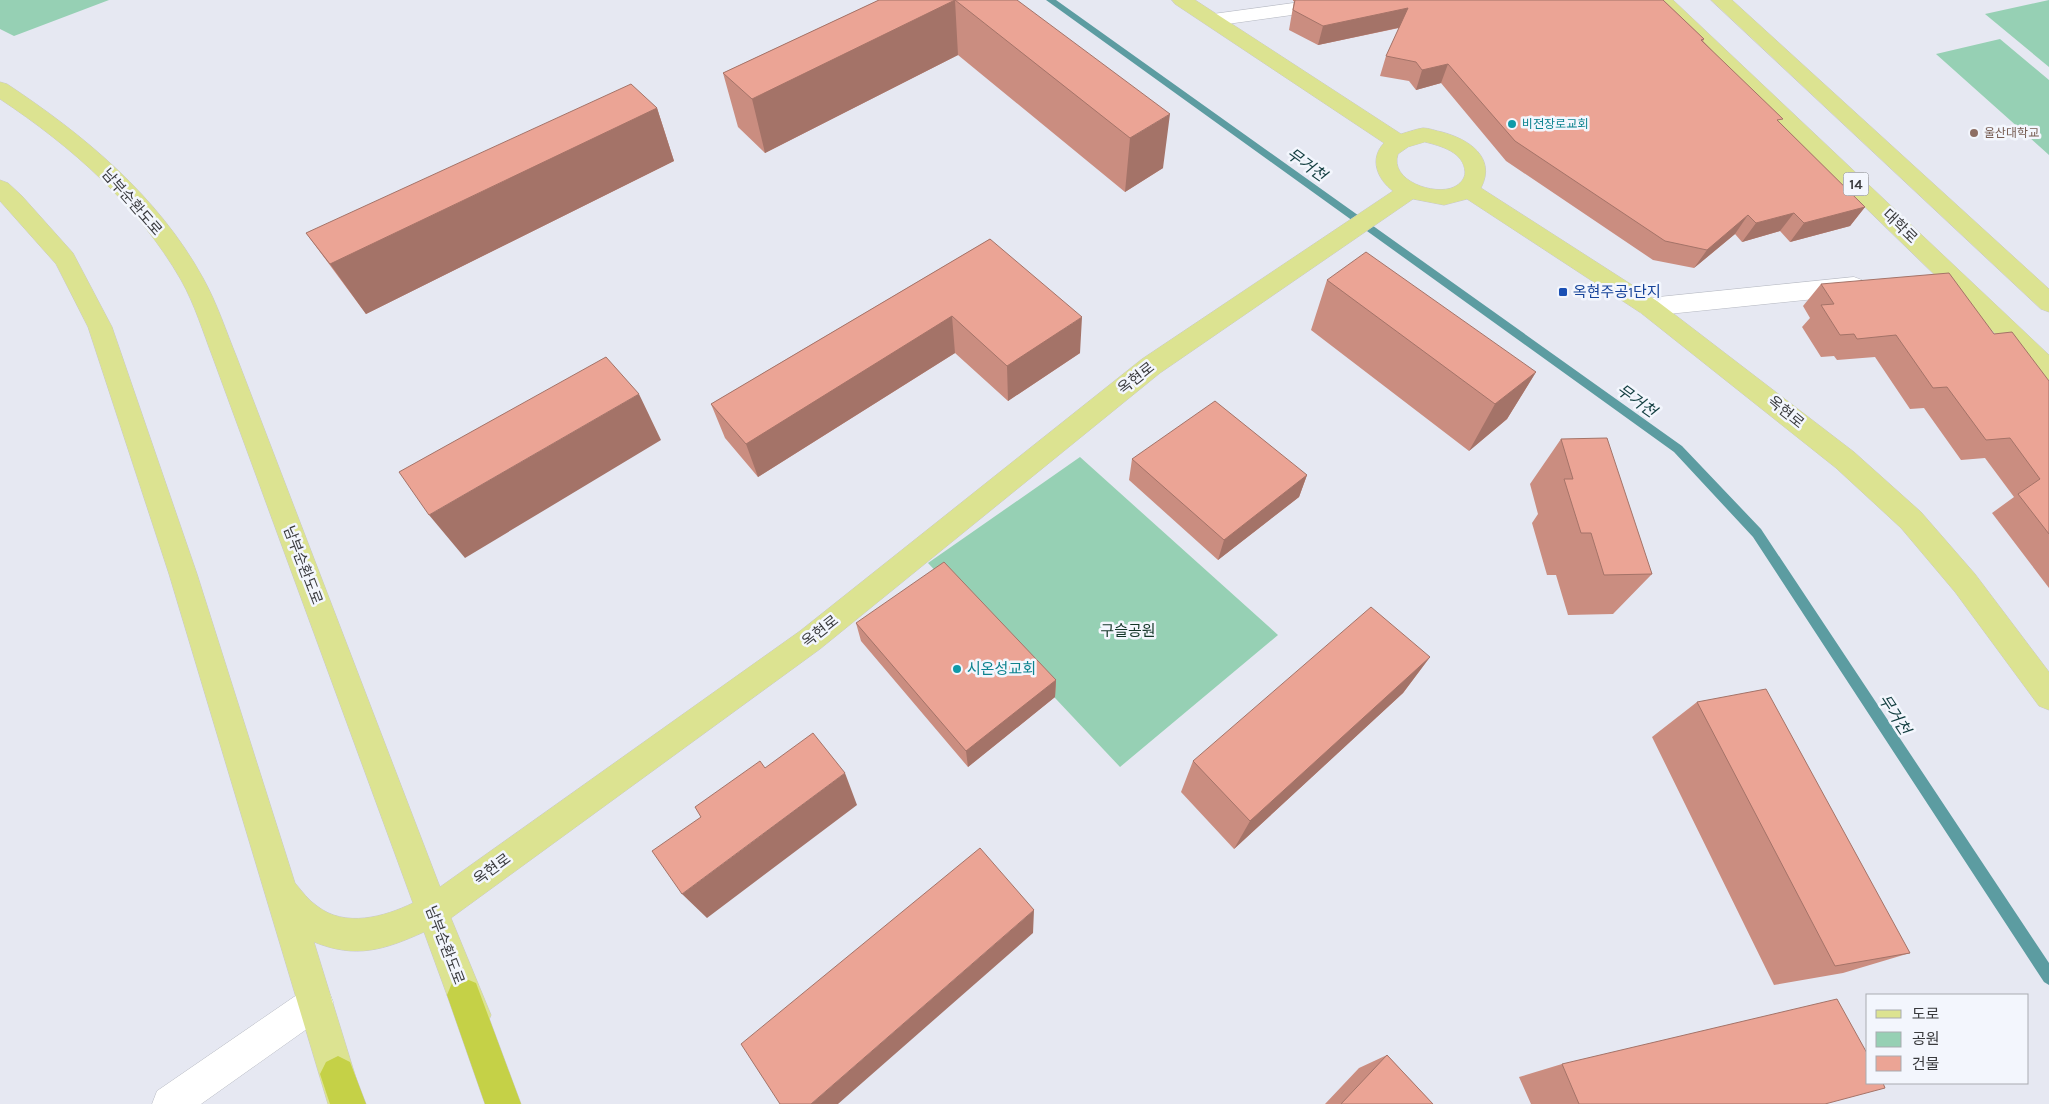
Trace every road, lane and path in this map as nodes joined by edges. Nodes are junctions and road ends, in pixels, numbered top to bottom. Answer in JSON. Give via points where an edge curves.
{"nodes":[{"id":1,"x":1182,"y":0,"type":"edge"},
{"id":2,"x":1358,"y":0,"type":"edge"},
{"id":3,"x":1662,"y":0,"type":"edge"},
{"id":4,"x":1721,"y":0,"type":"edge"},
{"id":5,"x":1213,"y":20,"type":"junction"},
{"id":6,"x":0,"y":89,"type":"edge"},
{"id":7,"x":1398,"y":142,"type":"junction"},
{"id":8,"x":0,"y":188,"type":"edge"},
{"id":9,"x":1467,"y":189,"type":"junction"},
{"id":10,"x":1409,"y":191,"type":"junction"},
{"id":11,"x":1952,"y":275,"type":"junction"},
{"id":12,"x":1923,"y":278,"type":"edge"},
{"id":13,"x":1874,"y":284,"type":"edge"},
{"id":14,"x":2049,"y":303,"type":"edge"},
{"id":15,"x":1650,"y":307,"type":"junction"},
{"id":16,"x":2049,"y":370,"type":"edge"},
{"id":17,"x":2049,"y":696,"type":"edge"},
{"id":18,"x":282,"y":893,"type":"junction"},
{"id":19,"x":433,"y":912,"type":"junction"},
{"id":20,"x":464,"y":995,"type":"junction"},
{"id":21,"x":316,"y":1002,"type":"junction"},
{"id":22,"x":344,"y":1094,"type":"edge"},
{"id":23,"x":170,"y":1104,"type":"edge"},
{"id":24,"x":503,"y":1104,"type":"edge"},
{"id":25,"x":516,"y":1104,"type":"edge"}],
"edges":[{"from":1,"to":5,"type":"main road"},
{"from":2,"to":5,"type":"street"},
{"from":3,"to":11,"type":"main road","name":"대학로","number":"14"},
{"from":4,"to":14,"type":"main road"},
{"from":5,"to":7,"type":"main road"},
{"from":6,"to":19,"type":"main road","name":"남부순환도로","via":[[92,156],[146,214],[191,278],[225,358]]},
{"from":7,"to":9,"type":"main road","via":[[1410,137],[1432,136],[1455,142],[1475,160],[1478,171],[1475,181]]},
{"from":7,"to":10,"type":"main road","via":[[1386,157],[1387,167]]},
{"from":8,"to":18,"type":"main road","via":[[65,259],[100,327],[183,574]]},
{"from":9,"to":10,"type":"main road","via":[[1443,196]]},
{"from":9,"to":15,"type":"main road","name":"옥현로"},
{"from":10,"to":19,"type":"main road","name":"옥현로","via":[[1151,366],[810,640]]},
{"from":11,"to":12,"type":"street"},
{"from":11,"to":16,"type":"main road","name":"대학로","number":"14"},
{"from":13,"to":15,"type":"street"},
{"from":15,"to":17,"type":"main road","name":"옥현로","via":[[1845,460],[1911,520],[1965,583]]},
{"from":18,"to":19,"type":"main road","name":"옥현로","via":[[306,918],[335,934],[372,935]]},
{"from":18,"to":21,"type":"main road"},
{"from":19,"to":20,"type":"main road","name":"남부순환도로"},
{"from":20,"to":24,"type":"highway"},
{"from":20,"to":25,"type":"main road","name":"남부순환도로"},
{"from":21,"to":22,"type":"main road"},
{"from":21,"to":23,"type":"street"}]}
